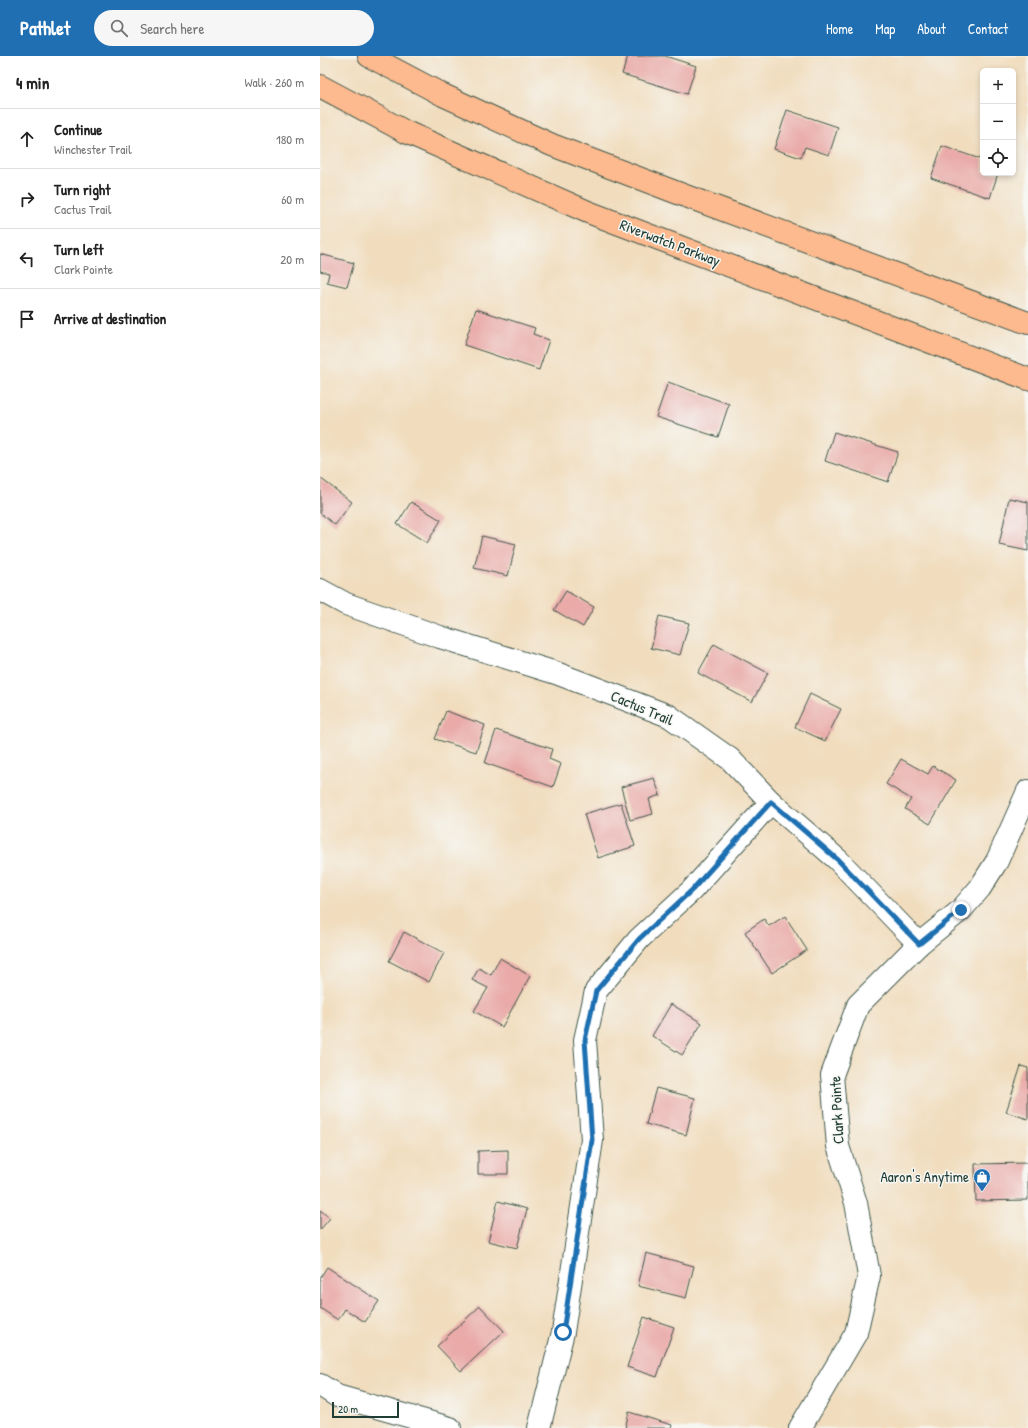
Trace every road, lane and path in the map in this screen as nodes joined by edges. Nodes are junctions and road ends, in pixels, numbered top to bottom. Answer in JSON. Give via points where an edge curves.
{"nodes":[{"id":1,"x":369,"y":56,"type":"edge"},
{"id":2,"x":320,"y":86,"type":"edge"},
{"id":3,"x":1028,"y":323,"type":"edge"},
{"id":4,"x":1028,"y":379,"type":"edge"},
{"id":5,"x":320,"y":590,"type":"edge"},
{"id":6,"x":1028,"y":791,"type":"edge"},
{"id":7,"x":771,"y":802,"type":"junction"},
{"id":8,"x":919,"y":944,"type":"junction"},
{"id":9,"x":320,"y":1385,"type":"edge"},
{"id":10,"x":450,"y":1428,"type":"edge"},
{"id":11,"x":539,"y":1428,"type":"edge"},
{"id":12,"x":800,"y":1428,"type":"edge"}],
"edges":[{"from":1,"to":3,"type":"main road","via":[[443,95],[552,145]]},
{"from":2,"to":4,"type":"main road","name":"Riverwatch Parkway","via":[[406,132],[588,212]]},
{"from":5,"to":7,"type":"street","name":"Cactus Trail","via":[[346,604],[440,637],[556,673],[669,716],[730,759]]},
{"from":6,"to":8,"type":"street","name":"Clark Pointe","via":[[997,861],[980,888],[961,910]]},
{"from":7,"to":8,"type":"street","name":"Cactus Trail","via":[[838,860]]},
{"from":7,"to":11,"type":"street","via":[[692,890],[639,939],[596,991],[585,1040],[592,1140],[563,1332]]},
{"from":8,"to":12,"type":"street","name":"Clark Pointe","via":[[858,1005],[832,1075],[838,1146],[856,1203],[869,1276],[856,1333]]},
{"from":9,"to":10,"type":"street","via":[[338,1396]]}]}
